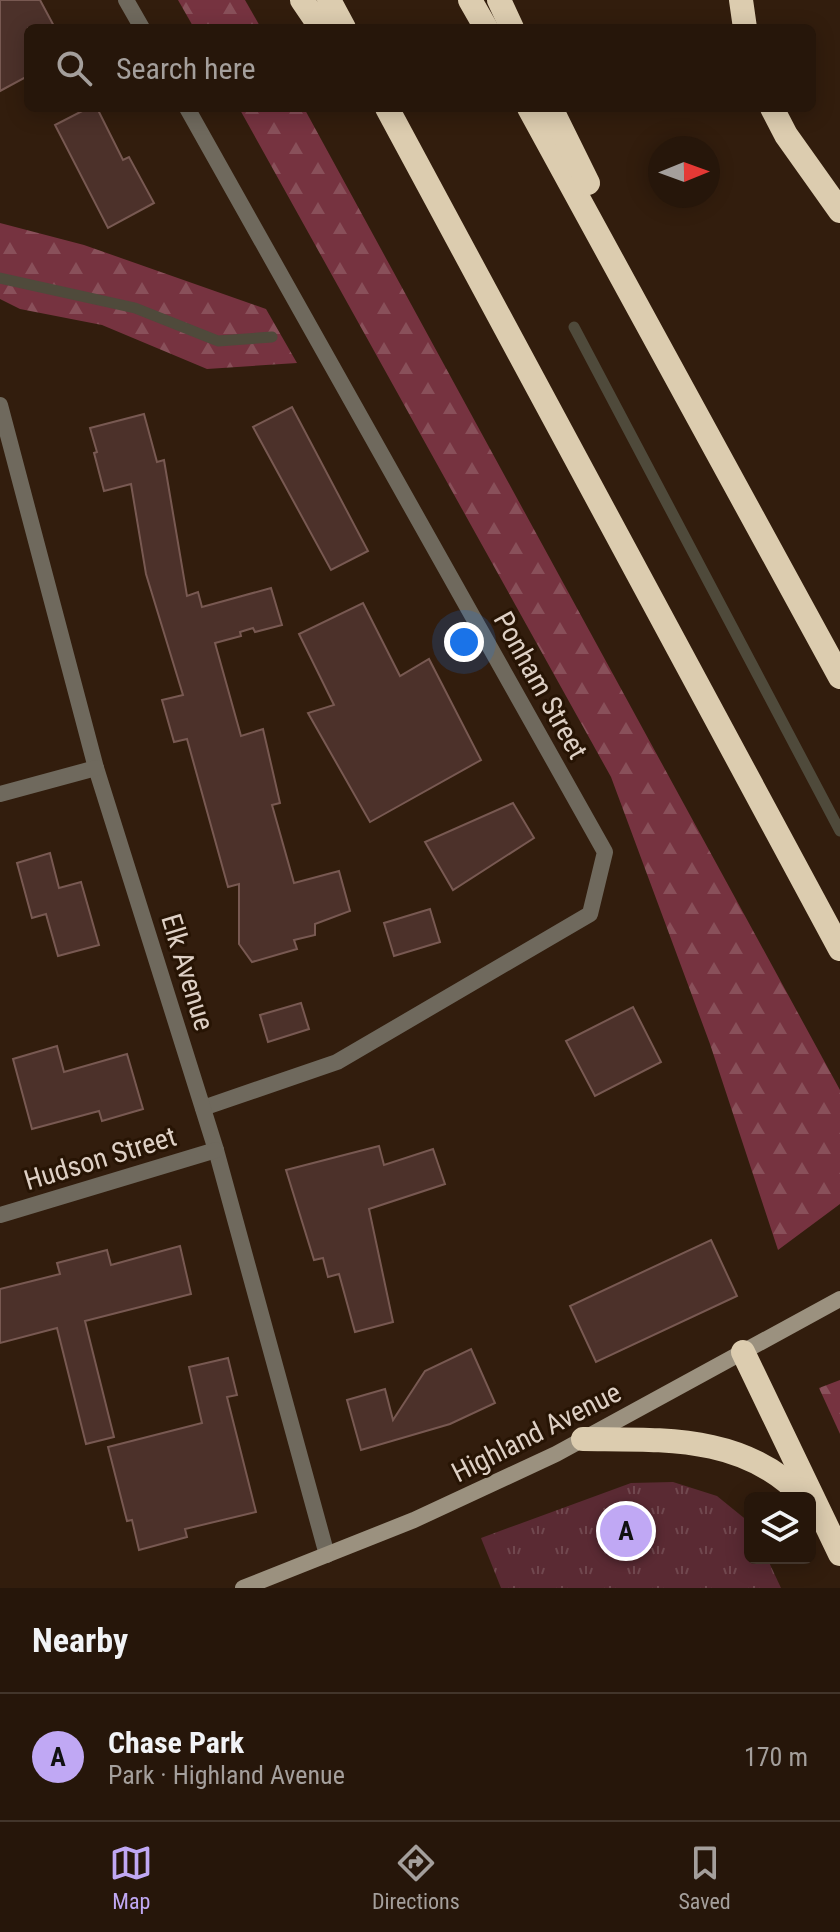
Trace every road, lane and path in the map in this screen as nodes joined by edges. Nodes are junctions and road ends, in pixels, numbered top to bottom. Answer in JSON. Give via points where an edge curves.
{"nodes":[{"id":1,"x":126,"y":0,"type":"edge"},
{"id":2,"x":302,"y":0,"type":"edge"},
{"id":3,"x":329,"y":0,"type":"edge"},
{"id":4,"x":470,"y":0,"type":"edge"},
{"id":5,"x":499,"y":0,"type":"edge"},
{"id":6,"x":741,"y":0,"type":"edge"},
{"id":7,"x":140,"y":24,"type":"edge"},
{"id":8,"x":318,"y":24,"type":"edge"},
{"id":9,"x":342,"y":24,"type":"edge"},
{"id":10,"x":484,"y":24,"type":"edge"},
{"id":11,"x":510,"y":24,"type":"edge"},
{"id":12,"x":744,"y":24,"type":"edge"},
{"id":13,"x":189,"y":112,"type":"edge"},
{"id":14,"x":378,"y":112,"type":"edge"},
{"id":15,"x":389,"y":112,"type":"edge"},
{"id":16,"x":531,"y":112,"type":"edge"},
{"id":17,"x":553,"y":112,"type":"edge"},
{"id":18,"x":774,"y":112,"type":"edge"},
{"id":19,"x":438,"y":201,"type":"junction"},
{"id":20,"x":840,"y":211,"type":"edge"},
{"id":21,"x":0,"y":405,"type":"edge"},
{"id":22,"x":729,"y":473,"type":"junction"},
{"id":23,"x":840,"y":677,"type":"edge"},
{"id":24,"x":96,"y":768,"type":"junction"},
{"id":25,"x":0,"y":794,"type":"edge"},
{"id":26,"x":840,"y":949,"type":"edge"},
{"id":27,"x":203,"y":1108,"type":"junction"},
{"id":28,"x":216,"y":1150,"type":"junction"},
{"id":29,"x":0,"y":1215,"type":"edge"},
{"id":30,"x":840,"y":1299,"type":"edge"},
{"id":31,"x":743,"y":1352,"type":"junction"},
{"id":32,"x":583,"y":1439,"type":"junction"},
{"id":33,"x":797,"y":1492,"type":"edge"},
{"id":34,"x":816,"y":1512,"type":"edge"},
{"id":35,"x":826,"y":1525,"type":"junction"},
{"id":36,"x":840,"y":1554,"type":"edge"},
{"id":37,"x":327,"y":1555,"type":"junction"},
{"id":38,"x":243,"y":1588,"type":"edge"}],
"edges":[{"from":1,"to":7,"type":"street"},
{"from":2,"to":8,"type":"highway"},
{"from":3,"to":9,"type":"highway"},
{"from":4,"to":10,"type":"highway"},
{"from":5,"to":11,"type":"highway"},
{"from":6,"to":12,"type":"highway"},
{"from":13,"to":27,"type":"street","name":"Ponham Street","via":[[605,852],[590,914],[337,1062]]},
{"from":14,"to":19,"type":"highway"},
{"from":15,"to":19,"type":"highway"},
{"from":16,"to":22,"type":"highway"},
{"from":17,"to":22,"type":"highway"},
{"from":18,"to":20,"type":"highway"},
{"from":19,"to":26,"type":"highway"},
{"from":21,"to":24,"type":"street","name":"Elk Avenue"},
{"from":22,"to":23,"type":"highway"},
{"from":24,"to":25,"type":"street"},
{"from":24,"to":27,"type":"street","name":"Elk Avenue"},
{"from":27,"to":28,"type":"street","name":"Elk Avenue"},
{"from":28,"to":29,"type":"street","name":"Hudson Street"},
{"from":28,"to":37,"type":"street","name":"Elk Avenue"},
{"from":30,"to":31,"type":"main road","name":"Highland Avenue"},
{"from":31,"to":32,"type":"main road","name":"Highland Avenue"},
{"from":31,"to":35,"type":"highway"},
{"from":32,"to":33,"type":"highway","via":[[720,1447],[775,1472]]},
{"from":32,"to":37,"type":"main road","name":"Highland Avenue","via":[[466,1497]]},
{"from":34,"to":35,"type":"highway"},
{"from":35,"to":36,"type":"highway"},
{"from":37,"to":38,"type":"main road","name":"Highland Avenue"}]}
